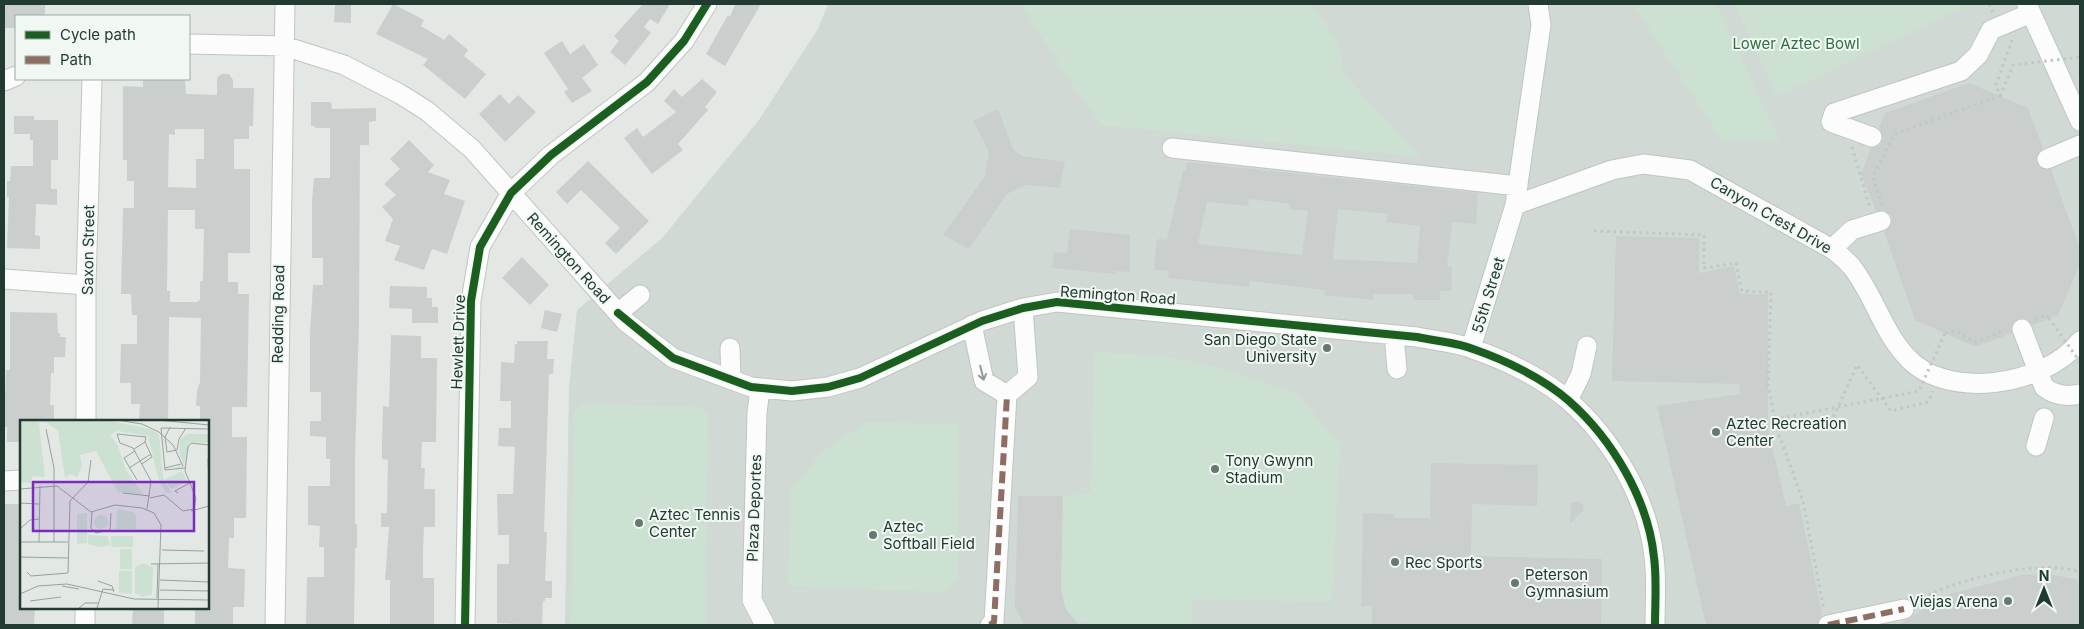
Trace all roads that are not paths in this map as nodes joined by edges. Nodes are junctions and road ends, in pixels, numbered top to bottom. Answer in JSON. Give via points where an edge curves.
{"nodes":[{"id":1,"x":285,"y":4,"type":"edge"},
{"id":2,"x":706,"y":4,"type":"edge"},
{"id":3,"x":1538,"y":4,"type":"edge"},
{"id":4,"x":2029,"y":8,"type":"edge"},
{"id":5,"x":190,"y":44,"type":"edge"},
{"id":6,"x":284,"y":46,"type":"junction"},
{"id":7,"x":92,"y":80,"type":"edge"},
{"id":8,"x":2080,"y":121,"type":"edge"},
{"id":9,"x":1872,"y":137,"type":"dead end"},
{"id":10,"x":2080,"y":145,"type":"edge"},
{"id":11,"x":1172,"y":148,"type":"dead end"},
{"id":12,"x":2047,"y":159,"type":"dead end"},
{"id":13,"x":1518,"y":186,"type":"junction"},
{"id":14,"x":511,"y":193,"type":"junction"},
{"id":15,"x":1516,"y":205,"type":"junction"},
{"id":16,"x":1880,"y":221,"type":"road end"},
{"id":17,"x":1832,"y":249,"type":"junction"},
{"id":18,"x":4,"y":279,"type":"edge"},
{"id":19,"x":86,"y":285,"type":"junction"},
{"id":20,"x":640,"y":295,"type":"dead end"},
{"id":21,"x":1023,"y":308,"type":"junction"},
{"id":22,"x":618,"y":313,"type":"junction"},
{"id":23,"x":972,"y":326,"type":"junction"},
{"id":24,"x":2020,"y":326,"type":"road end"},
{"id":25,"x":1394,"y":335,"type":"junction"},
{"id":26,"x":2080,"y":341,"type":"edge"},
{"id":27,"x":1587,"y":346,"type":"dead end"},
{"id":28,"x":730,"y":348,"type":"dead end"},
{"id":29,"x":1471,"y":348,"type":"junction"},
{"id":30,"x":1397,"y":369,"type":"dead end"},
{"id":31,"x":2037,"y":370,"type":"junction"},
{"id":32,"x":730,"y":380,"type":"junction"},
{"id":33,"x":760,"y":388,"type":"junction"},
{"id":34,"x":2080,"y":394,"type":"edge"},
{"id":35,"x":1007,"y":396,"type":"junction"},
{"id":36,"x":1568,"y":400,"type":"junction"},
{"id":37,"x":2044,"y":418,"type":"dead end"},
{"id":38,"x":86,"y":420,"type":"edge"},
{"id":39,"x":2036,"y":446,"type":"dead end"},
{"id":40,"x":20,"y":480,"type":"edge"},
{"id":41,"x":4,"y":481,"type":"edge"},
{"id":42,"x":85,"y":609,"type":"edge"},
{"id":43,"x":1904,"y":609,"type":"road end"},
{"id":44,"x":1826,"y":620,"type":"edge"},
{"id":45,"x":85,"y":625,"type":"edge"},
{"id":46,"x":275,"y":625,"type":"edge"},
{"id":47,"x":465,"y":625,"type":"edge"},
{"id":48,"x":765,"y":625,"type":"edge"},
{"id":49,"x":990,"y":625,"type":"edge"},
{"id":50,"x":1655,"y":625,"type":"edge"}],
"edges":[{"from":1,"to":6,"type":"street","name":"Redding Road"},
{"from":2,"to":14,"type":"street","name":"Hewlett Drive","via":[[684,41],[647,82],[551,155]]},
{"from":3,"to":13,"type":"street","name":"55th Street","via":[[1541,25]]},
{"from":4,"to":8,"type":"street"},
{"from":4,"to":9,"type":"street","via":[[1991,30],[1978,55],[1961,71],[1834,113],[1832,122]]},
{"from":5,"to":6,"type":"street","name":"Remington Road"},
{"from":6,"to":14,"type":"street","name":"Remington Road","via":[[344,66],[400,94],[450,130],[486,163]]},
{"from":6,"to":46,"type":"street","name":"Redding Road"},
{"from":7,"to":19,"type":"street","name":"Saxon Street"},
{"from":10,"to":12,"type":"street"},
{"from":11,"to":13,"type":"street"},
{"from":13,"to":15,"type":"street","name":"55th Street"},
{"from":14,"to":22,"type":"street","name":"Remington Road"},
{"from":14,"to":47,"type":"street","name":"Hewlett Drive","via":[[480,247],[471,301]]},
{"from":15,"to":17,"type":"street","name":"Canyon Crest Drive","via":[[1612,170],[1643,164],[1690,170]]},
{"from":15,"to":29,"type":"street","name":"55th Street"},
{"from":16,"to":17,"type":"street","via":[[1852,230]]},
{"from":17,"to":31,"type":"street","name":"Canyon Crest Drive","via":[[1860,279],[1896,345],[1919,367],[1954,381],[1977,384],[2014,380]]},
{"from":18,"to":19,"type":"street"},
{"from":19,"to":38,"type":"street","name":"Saxon Street"},
{"from":20,"to":22,"type":"street"},
{"from":21,"to":23,"type":"street","name":"Remington Road"},
{"from":21,"to":25,"type":"street","name":"Remington Road","via":[[1057,302],[1085,303]]},
{"from":21,"to":35,"type":"street","via":[[1028,377]]},
{"from":22,"to":32,"type":"street","name":"Remington Road","via":[[672,358]]},
{"from":23,"to":33,"type":"street","name":"Remington Road","via":[[860,378],[828,387],[792,391]]},
{"from":23,"to":35,"type":"street","one_way":true,"via":[[984,381]]},
{"from":24,"to":31,"type":"street"},
{"from":25,"to":29,"type":"street","name":"Remington Road"},
{"from":25,"to":30,"type":"street"},
{"from":26,"to":31,"type":"street","name":"Canyon Crest Drive","via":[[2057,361]]},
{"from":27,"to":36,"type":"street","via":[[1582,374]]},
{"from":28,"to":32,"type":"street"},
{"from":29,"to":36,"type":"street","name":"55th Street","via":[[1518,368]]},
{"from":31,"to":34,"type":"street","via":[[2044,387],[2051,393]]},
{"from":32,"to":33,"type":"street","name":"Remington Road"},
{"from":33,"to":48,"type":"street","name":"Plaza Deportes","via":[[752,600]]},
{"from":35,"to":49,"type":"street","via":[[994,622]]},
{"from":36,"to":50,"type":"street","name":"55th Street","via":[[1588,419],[1614,453],[1638,498],[1654,556]]},
{"from":37,"to":39,"type":"street"},
{"from":40,"to":41,"type":"street"},
{"from":42,"to":45,"type":"street"},
{"from":43,"to":44,"type":"street"}]}
